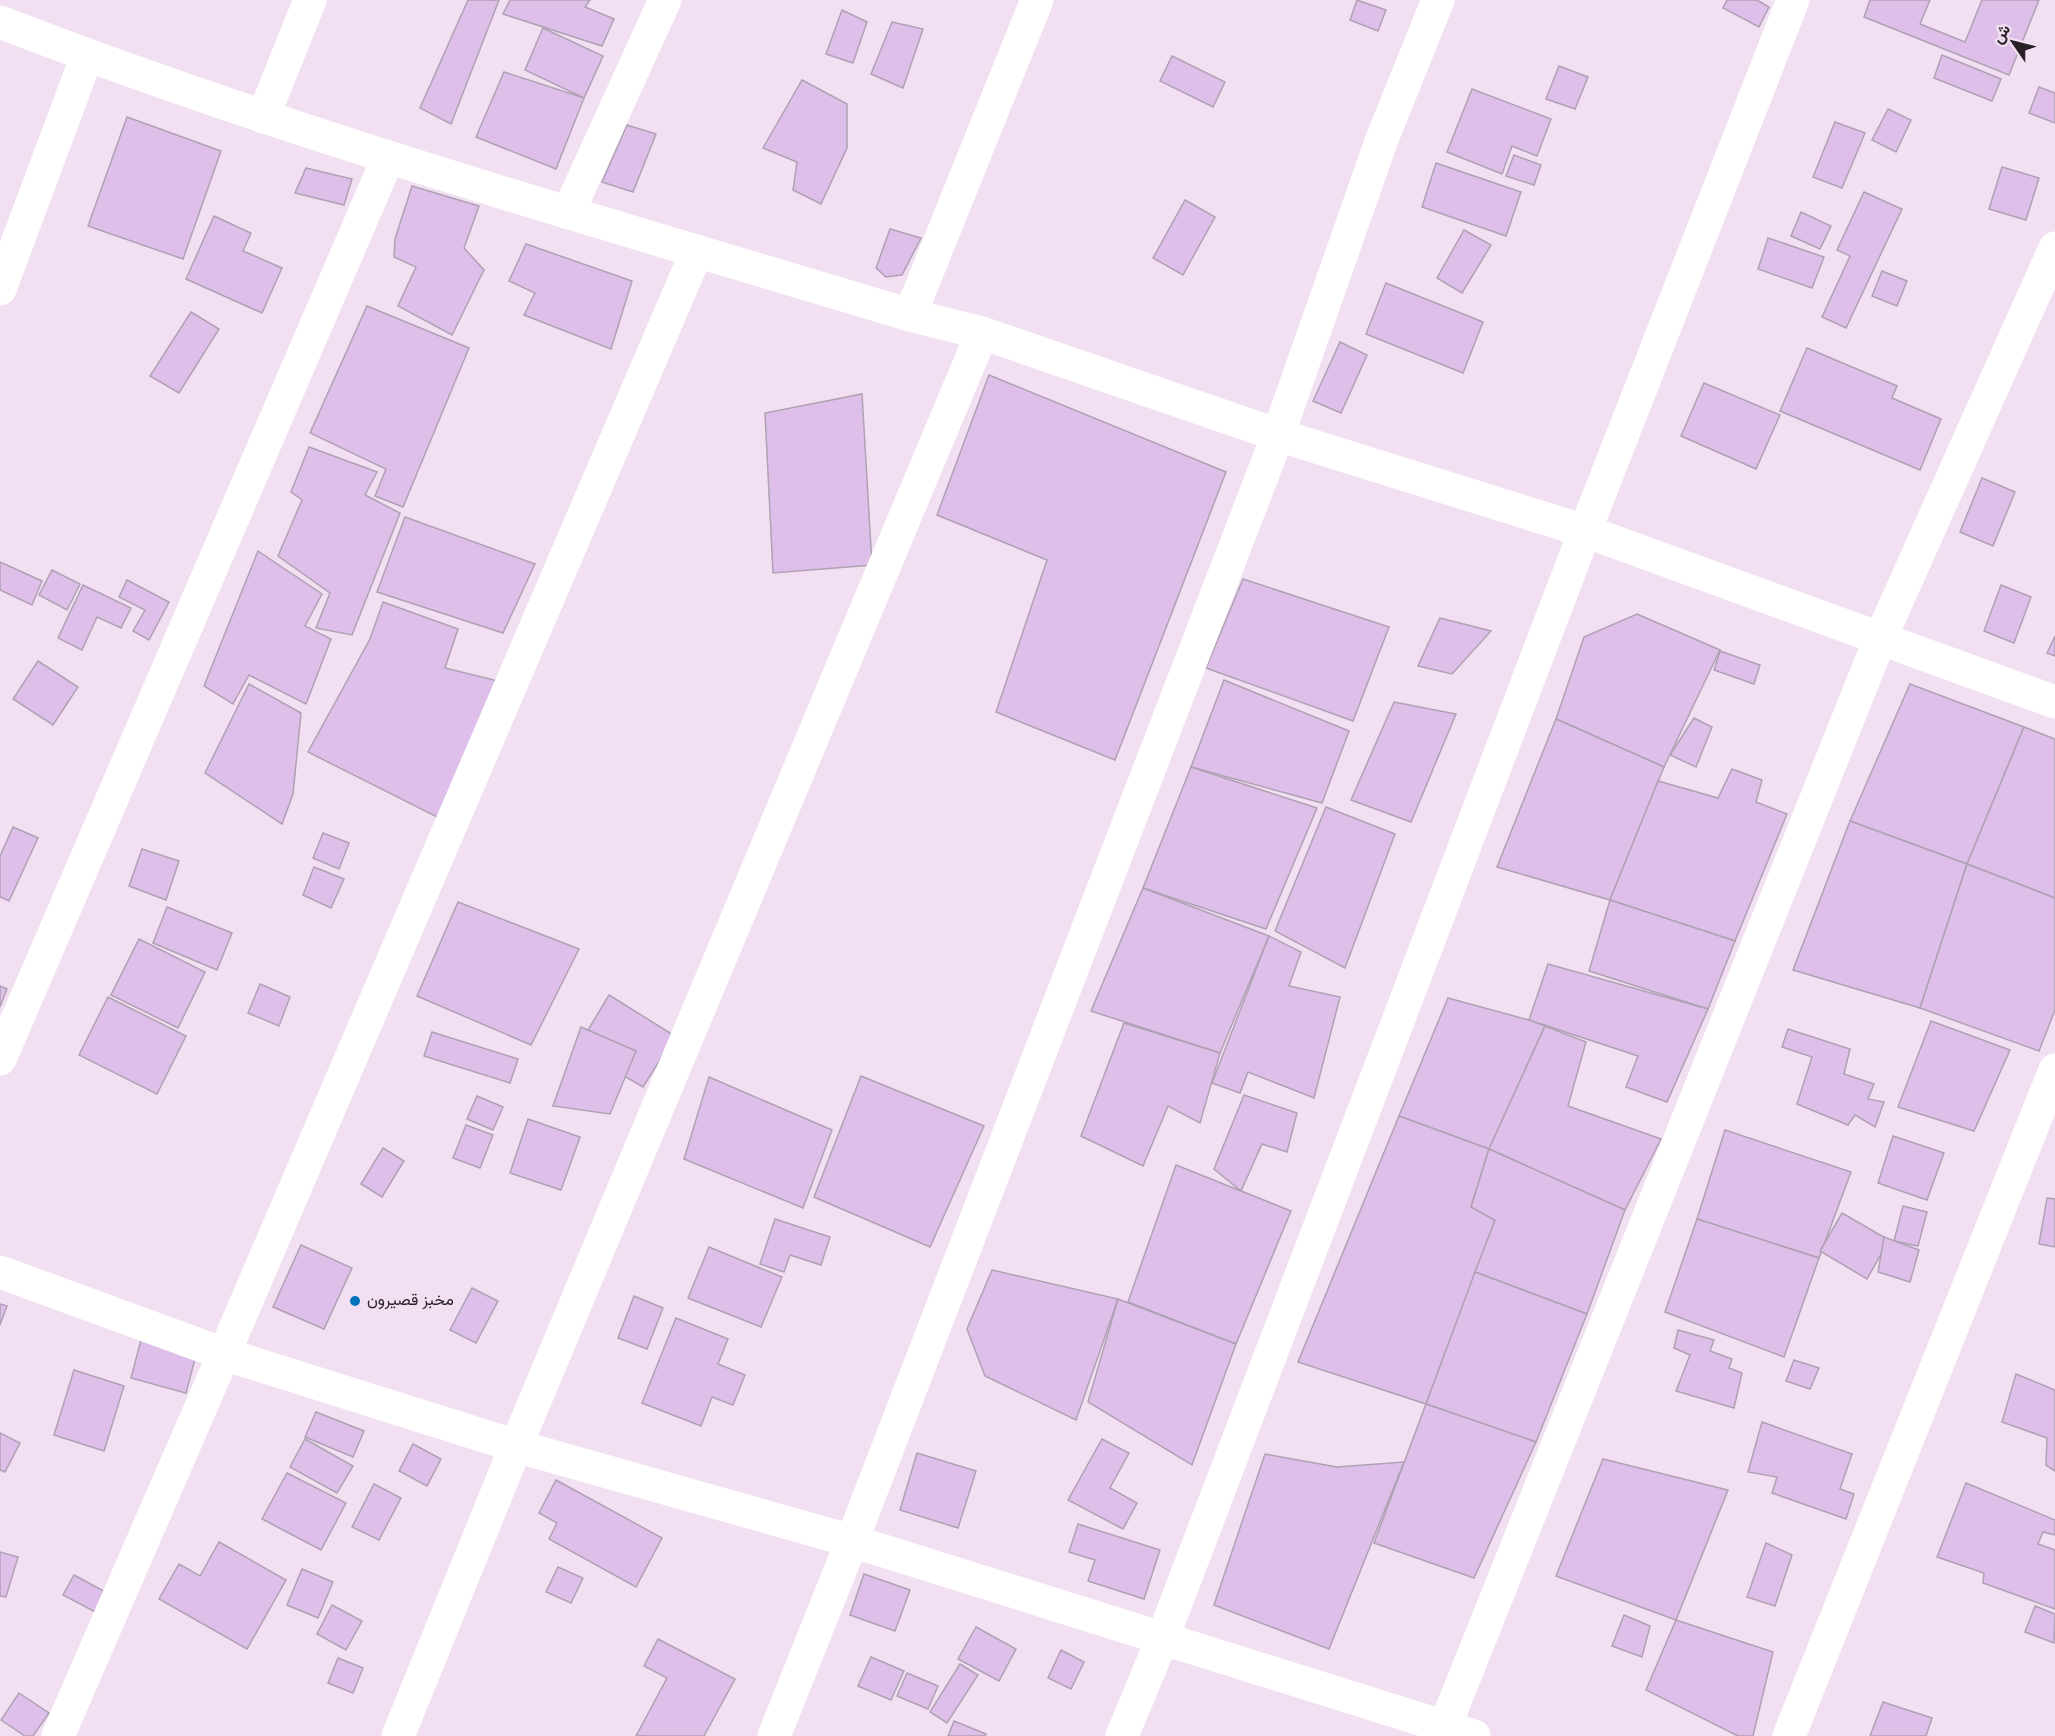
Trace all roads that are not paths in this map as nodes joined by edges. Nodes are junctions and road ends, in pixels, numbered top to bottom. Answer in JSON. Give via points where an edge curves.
{"nodes":[{"id":1,"x":310,"y":0,"type":"edge"},
{"id":2,"x":665,"y":0,"type":"edge"},
{"id":3,"x":1036,"y":0,"type":"edge"},
{"id":4,"x":1438,"y":0,"type":"edge"},
{"id":5,"x":1793,"y":0,"type":"edge"},
{"id":6,"x":0,"y":22,"type":"edge"},
{"id":7,"x":87,"y":56,"type":"junction"},
{"id":8,"x":263,"y":117,"type":"junction"},
{"id":9,"x":388,"y":158,"type":"junction"},
{"id":10,"x":568,"y":213,"type":"junction"},
{"id":11,"x":2055,"y":248,"type":"edge"},
{"id":12,"x":697,"y":251,"type":"junction"},
{"id":13,"x":0,"y":289,"type":"edge"},
{"id":14,"x":910,"y":315,"type":"junction"},
{"id":15,"x":982,"y":333,"type":"junction"},
{"id":16,"x":1278,"y":435,"type":"junction"},
{"id":17,"x":1585,"y":531,"type":"junction"},
{"id":18,"x":1880,"y":639,"type":"junction"},
{"id":19,"x":2055,"y":702,"type":"edge"},
{"id":20,"x":0,"y":1059,"type":"edge"},
{"id":21,"x":2055,"y":1070,"type":"edge"},
{"id":22,"x":0,"y":1272,"type":"edge"},
{"id":23,"x":224,"y":1354,"type":"junction"},
{"id":24,"x":516,"y":1446,"type":"junction"},
{"id":25,"x":852,"y":1541,"type":"junction"},
{"id":26,"x":1162,"y":1637,"type":"junction"},
{"id":27,"x":1453,"y":1733,"type":"edge"},
{"id":28,"x":58,"y":1736,"type":"edge"},
{"id":29,"x":398,"y":1736,"type":"edge"},
{"id":30,"x":774,"y":1736,"type":"edge"},
{"id":31,"x":1122,"y":1736,"type":"edge"},
{"id":32,"x":1789,"y":1736,"type":"edge"}],
"edges":[{"from":1,"to":8,"type":"street"},
{"from":2,"to":10,"type":"street"},
{"from":3,"to":14,"type":"street"},
{"from":4,"to":16,"type":"street","via":[[1382,139]]},
{"from":5,"to":17,"type":"street"},
{"from":6,"to":7,"type":"street"},
{"from":7,"to":8,"type":"street"},
{"from":7,"to":13,"type":"street"},
{"from":8,"to":9,"type":"street"},
{"from":9,"to":10,"type":"street"},
{"from":9,"to":20,"type":"street"},
{"from":10,"to":12,"type":"street"},
{"from":11,"to":18,"type":"street"},
{"from":12,"to":14,"type":"street"},
{"from":12,"to":23,"type":"street"},
{"from":14,"to":15,"type":"street"},
{"from":15,"to":16,"type":"street"},
{"from":15,"to":24,"type":"street"},
{"from":16,"to":17,"type":"street"},
{"from":16,"to":25,"type":"street"},
{"from":17,"to":18,"type":"street"},
{"from":17,"to":26,"type":"street"},
{"from":18,"to":19,"type":"street"},
{"from":18,"to":27,"type":"street"},
{"from":21,"to":32,"type":"street"},
{"from":22,"to":23,"type":"street"},
{"from":23,"to":24,"type":"street"},
{"from":23,"to":28,"type":"street"},
{"from":24,"to":25,"type":"street"},
{"from":24,"to":29,"type":"street"},
{"from":25,"to":26,"type":"street"},
{"from":25,"to":30,"type":"street"},
{"from":26,"to":27,"type":"street"},
{"from":26,"to":31,"type":"street"}]}
